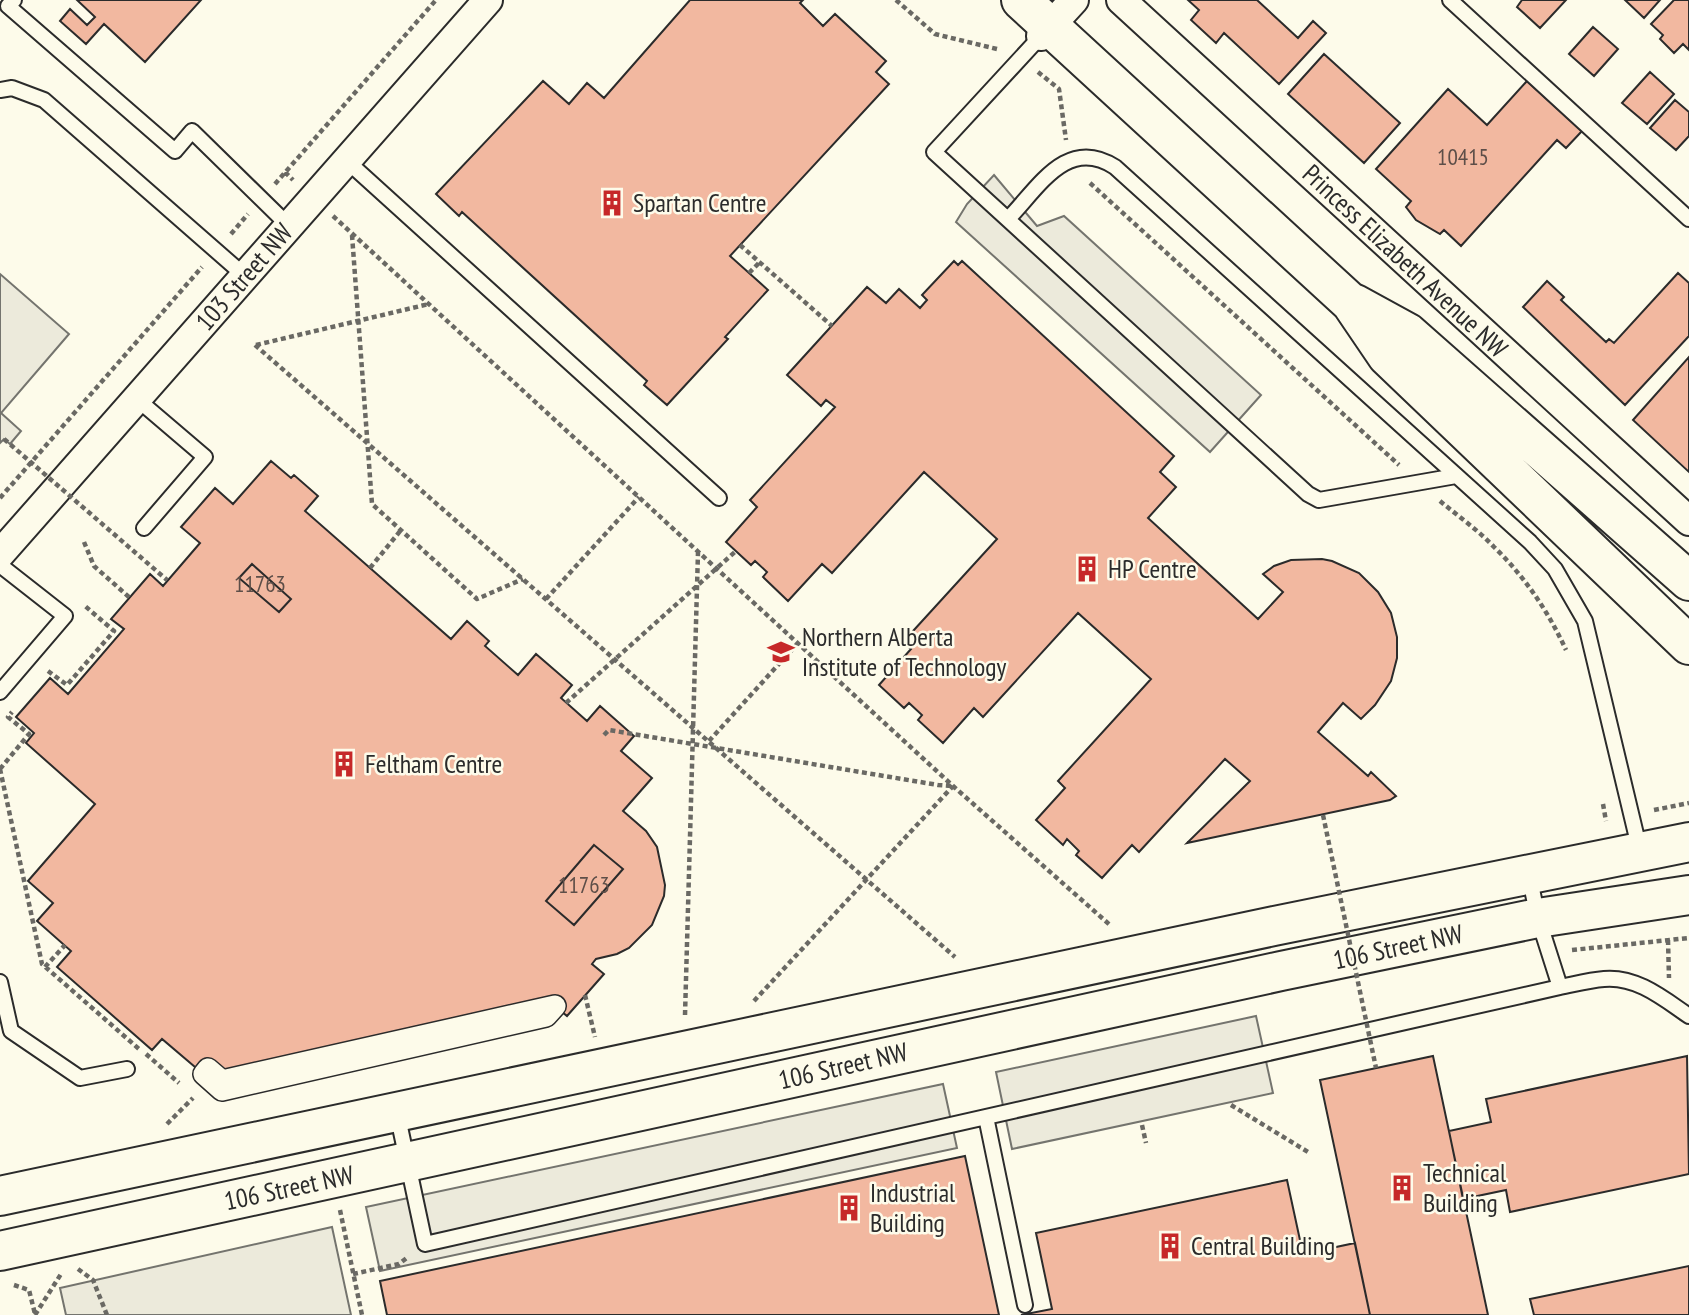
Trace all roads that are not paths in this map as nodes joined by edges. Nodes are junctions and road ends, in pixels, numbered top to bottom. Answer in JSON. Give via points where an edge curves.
{"nodes":[{"id":1,"x":14,"y":0,"type":"edge"},
{"id":2,"x":488,"y":0,"type":"edge"},
{"id":3,"x":1021,"y":0,"type":"edge"},
{"id":4,"x":1121,"y":0,"type":"edge"},
{"id":5,"x":1450,"y":0,"type":"edge"},
{"id":6,"x":1055,"y":21,"type":"edge"},
{"id":7,"x":0,"y":90,"type":"edge"},
{"id":8,"x":347,"y":161,"type":"junction"},
{"id":9,"x":1009,"y":219,"type":"junction"},
{"id":10,"x":1689,"y":219,"type":"edge"},
{"id":11,"x":289,"y":226,"type":"junction"},
{"id":12,"x":245,"y":276,"type":"junction"},
{"id":13,"x":1351,"y":303,"type":"junction"},
{"id":14,"x":137,"y":399,"type":"junction"},
{"id":15,"x":1457,"y":476,"type":"junction"},
{"id":16,"x":719,"y":498,"type":"dead end"},
{"id":17,"x":1689,"y":521,"type":"edge"},
{"id":18,"x":144,"y":528,"type":"dead end"},
{"id":19,"x":0,"y":554,"type":"edge"},
{"id":20,"x":0,"y":565,"type":"edge"},
{"id":21,"x":1689,"y":581,"type":"edge"},
{"id":22,"x":1689,"y":645,"type":"edge"},
{"id":23,"x":0,"y":692,"type":"edge"},
{"id":24,"x":1689,"y":842,"type":"edge"},
{"id":25,"x":1640,"y":851,"type":"junction"},
{"id":26,"x":1528,"y":873,"type":"junction"},
{"id":27,"x":1689,"y":895,"type":"edge"},
{"id":28,"x":1538,"y":918,"type":"junction"},
{"id":29,"x":0,"y":982,"type":"edge"},
{"id":30,"x":1560,"y":987,"type":"junction"},
{"id":31,"x":546,"y":1016,"type":"joint"},
{"id":32,"x":1689,"y":1016,"type":"edge"},
{"id":33,"x":127,"y":1069,"type":"dead end"},
{"id":34,"x":396,"y":1111,"type":"junction"},
{"id":35,"x":986,"y":1117,"type":"junction"},
{"id":36,"x":407,"y":1163,"type":"junction"},
{"id":37,"x":0,"y":1196,"type":"edge"},
{"id":38,"x":5,"y":1268,"type":"edge"},
{"id":39,"x":1025,"y":1306,"type":"dead end"}],
"edges":[{"from":1,"to":11,"type":"lane","via":[[8,6],[175,151],[192,131]]},
{"from":2,"to":8,"type":"street","name":"103 Street NW"},
{"from":3,"to":6,"type":"main road","name":"Princess Elizabeth Avenue NW"},
{"from":4,"to":17,"type":"street","name":"Princess Elizabeth Avenue NW"},
{"from":5,"to":10,"type":"lane"},
{"from":6,"to":9,"type":"lane","via":[[934,152]]},
{"from":6,"to":13,"type":"main road","name":"Princess Elizabeth Avenue NW"},
{"from":7,"to":12,"type":"lane","via":[[12,88],[44,100]]},
{"from":8,"to":11,"type":"street","name":"103 Street NW"},
{"from":8,"to":16,"type":"lane"},
{"from":9,"to":15,"type":"lane","via":[[1308,494],[1319,500]]},
{"from":9,"to":15,"type":"lane","via":[[1071,158],[1103,159]]},
{"from":11,"to":12,"type":"street","name":"103 Street NW"},
{"from":12,"to":14,"type":"street","name":"103 Street NW"},
{"from":13,"to":21,"type":"main road","name":"Princess Elizabeth Avenue NW","via":[[1408,333]]},
{"from":13,"to":22,"type":"main road","name":"Princess Elizabeth Avenue NW","via":[[1387,356]]},
{"from":14,"to":18,"type":"lane","via":[[205,457]]},
{"from":14,"to":19,"type":"street","name":"103 Street NW"},
{"from":15,"to":25,"type":"lane","via":[[1555,569],[1585,621]]},
{"from":20,"to":23,"type":"lane","via":[[65,616]]},
{"from":24,"to":25,"type":"main road","name":"106 Street NW"},
{"from":25,"to":26,"type":"main road","name":"106 Street NW"},
{"from":26,"to":28,"type":"lane"},
{"from":26,"to":34,"type":"main road","name":"106 Street NW"},
{"from":27,"to":28,"type":"main road","name":"106 Street NW"},
{"from":28,"to":30,"type":"lane"},
{"from":28,"to":36,"type":"main road","name":"106 Street NW","via":[[971,1037]]},
{"from":29,"to":33,"type":"lane","via":[[11,1031],[80,1078]]},
{"from":30,"to":32,"type":"lane","via":[[1623,979]]},
{"from":30,"to":35,"type":"lane"},
{"from":31,"to":31,"type":"street","via":[[222,1090],[204,1074],[208,1069],[222,1081],[555,1006]]},
{"from":34,"to":36,"type":"lane"},
{"from":34,"to":37,"type":"main road","name":"106 Street NW"},
{"from":35,"to":36,"type":"lane","via":[[425,1244]]},
{"from":35,"to":39,"type":"lane"},
{"from":36,"to":38,"type":"main road","name":"106 Street NW"}]}
